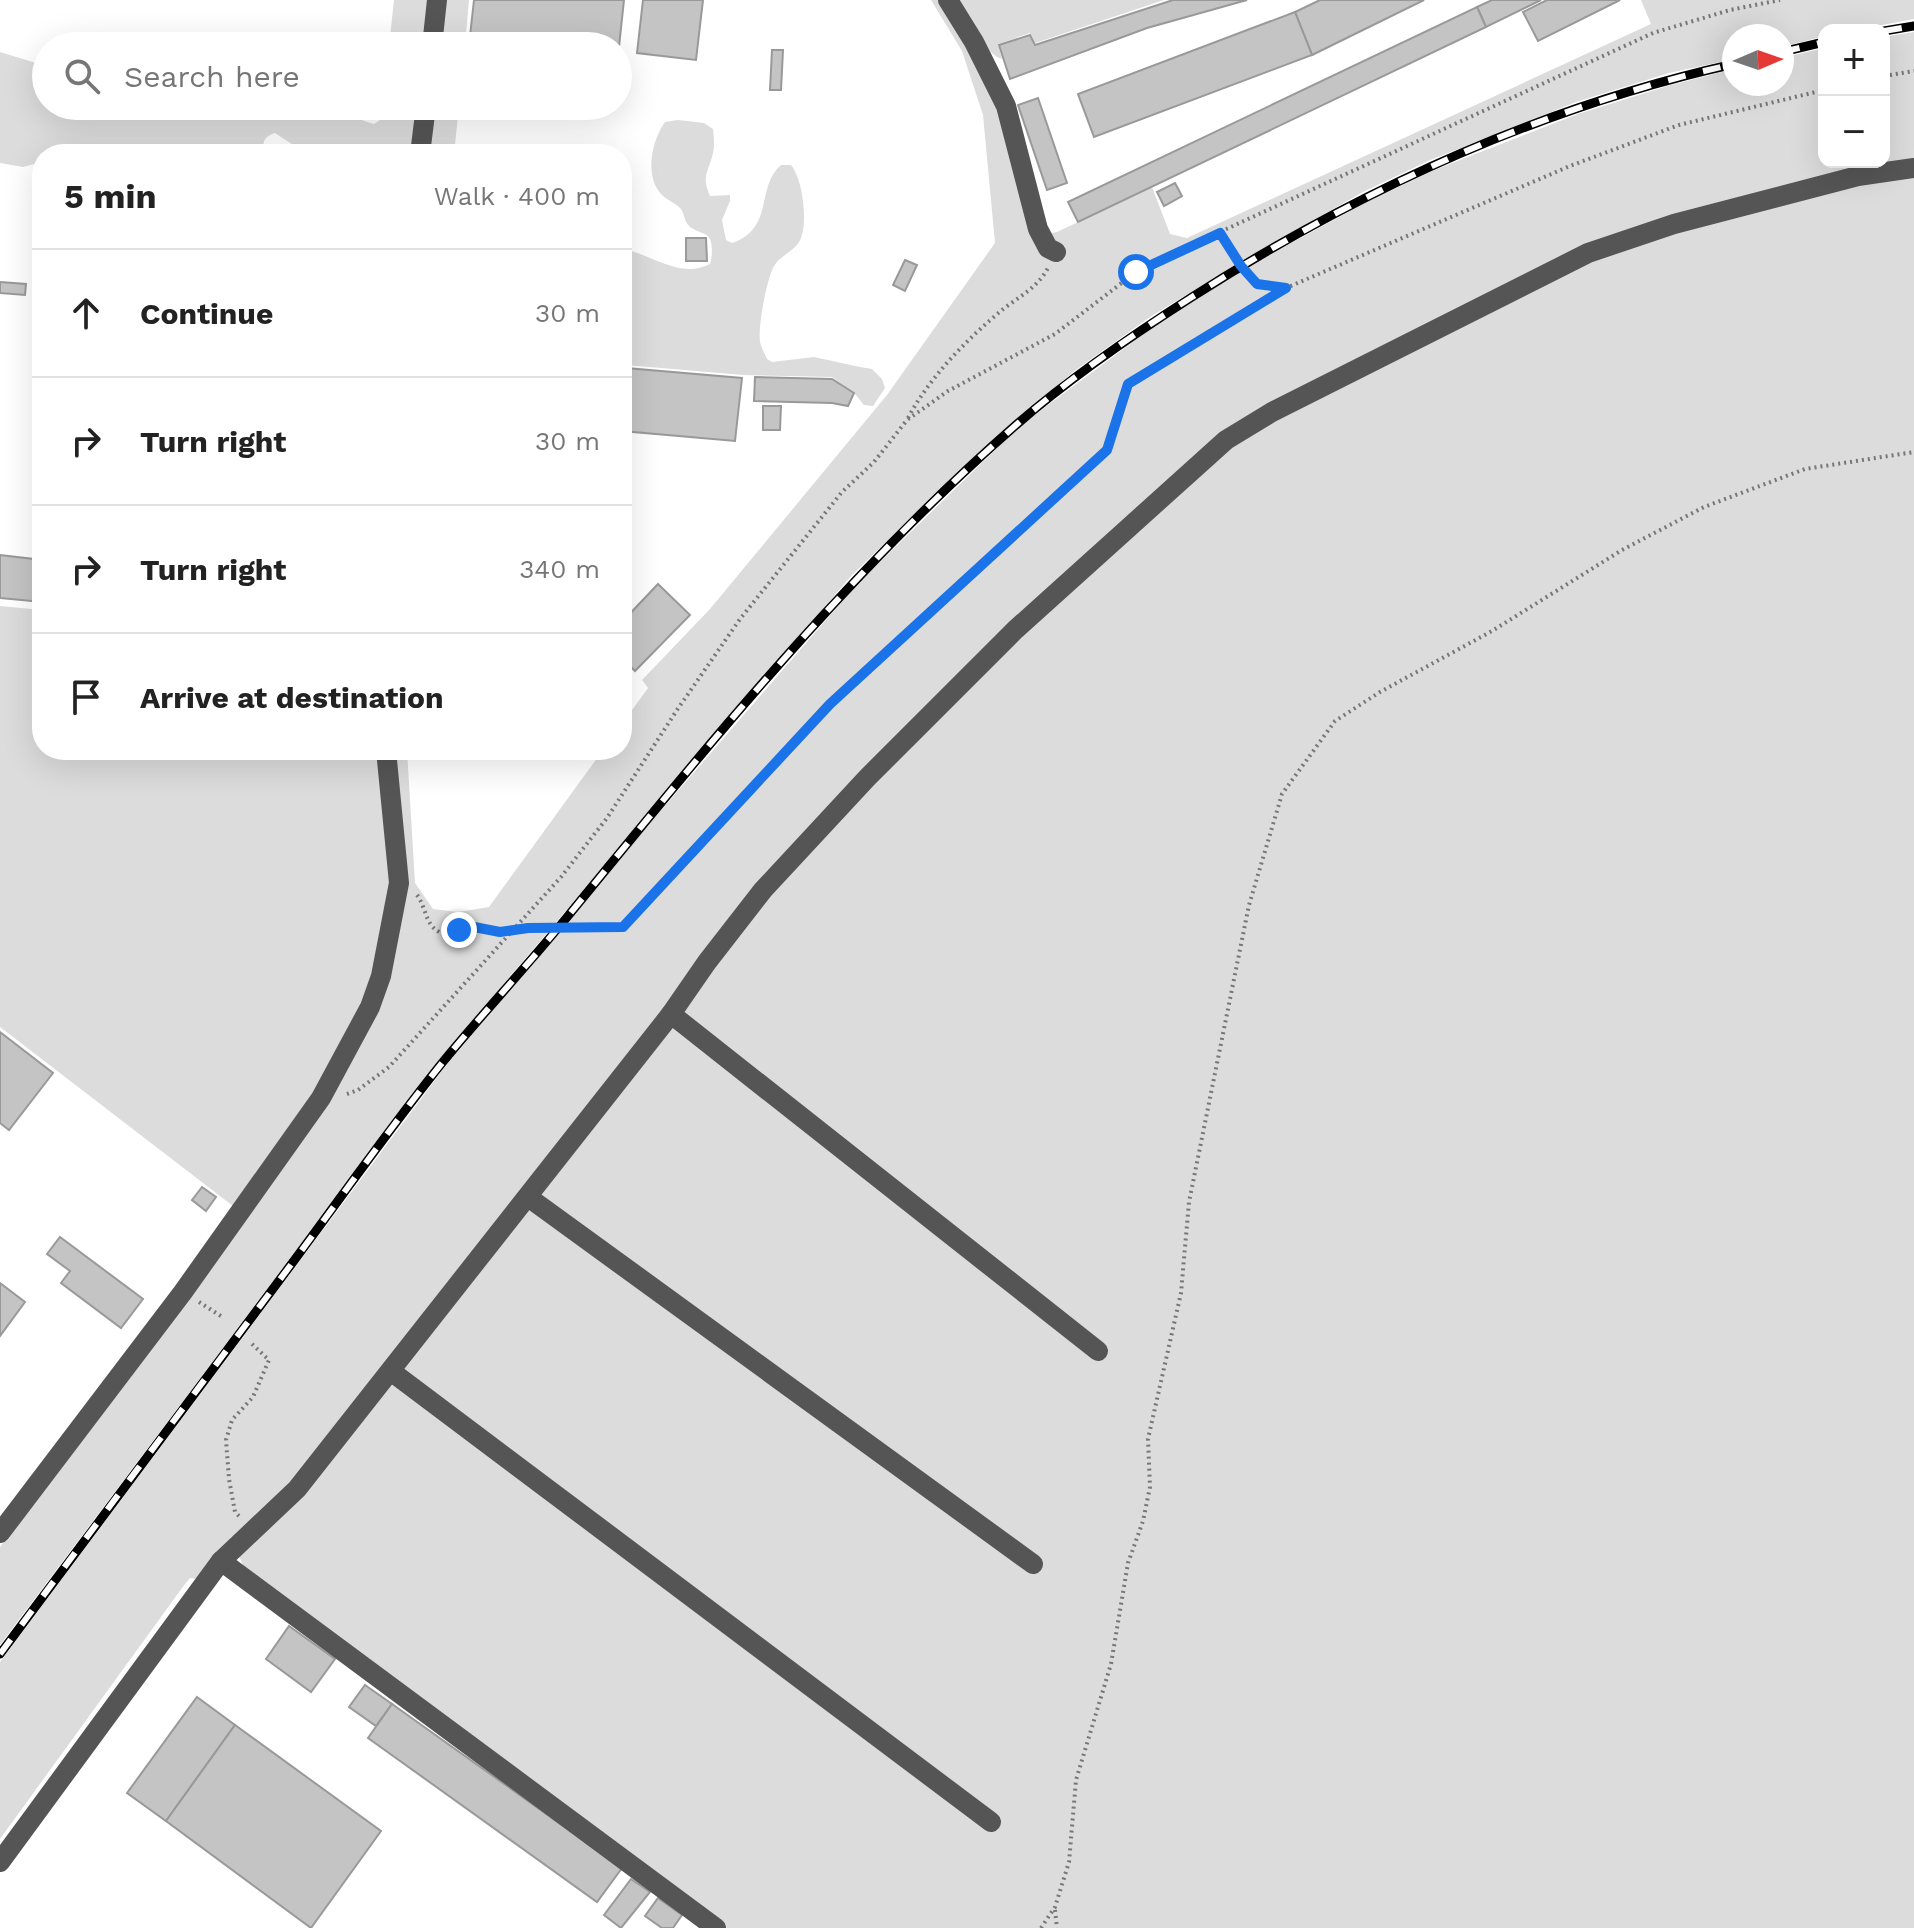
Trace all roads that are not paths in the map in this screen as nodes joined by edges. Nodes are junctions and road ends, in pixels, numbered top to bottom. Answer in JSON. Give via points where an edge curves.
{"nodes":[{"id":1,"x":437,"y":0,"type":"edge"},
{"id":2,"x":948,"y":0,"type":"edge"},
{"id":3,"x":434,"y":32,"type":"edge"},
{"id":4,"x":424,"y":120,"type":"edge"},
{"id":5,"x":421,"y":144,"type":"edge"},
{"id":6,"x":1914,"y":168,"type":"edge"},
{"id":7,"x":1056,"y":252,"type":"road end"},
{"id":8,"x":387,"y":760,"type":"edge"},
{"id":9,"x":671,"y":1014,"type":"junction"},
{"id":10,"x":528,"y":1197,"type":"junction"},
{"id":11,"x":1098,"y":1351,"type":"dead end"},
{"id":12,"x":392,"y":1372,"type":"junction"},
{"id":13,"x":0,"y":1533,"type":"edge"},
{"id":14,"x":221,"y":1561,"type":"junction"},
{"id":15,"x":1033,"y":1564,"type":"dead end"},
{"id":16,"x":991,"y":1822,"type":"dead end"},
{"id":17,"x":0,"y":1862,"type":"edge"},
{"id":18,"x":716,"y":1928,"type":"edge"}],
"edges":[{"from":1,"to":3,"type":"street"},
{"from":2,"to":7,"type":"street","via":[[1006,106],[1038,229]]},
{"from":4,"to":5,"type":"street"},
{"from":6,"to":9,"type":"street","via":[[1858,176],[1704,216],[1588,253],[1226,440],[1015,630],[867,778],[763,890]]},
{"from":8,"to":13,"type":"street","via":[[399,883],[370,1007],[321,1098],[183,1292]]},
{"from":9,"to":10,"type":"street"},
{"from":9,"to":11,"type":"street"},
{"from":10,"to":12,"type":"street"},
{"from":10,"to":15,"type":"street"},
{"from":12,"to":14,"type":"street","via":[[297,1489]]},
{"from":12,"to":16,"type":"street"},
{"from":14,"to":17,"type":"street"},
{"from":14,"to":18,"type":"street"}]}
